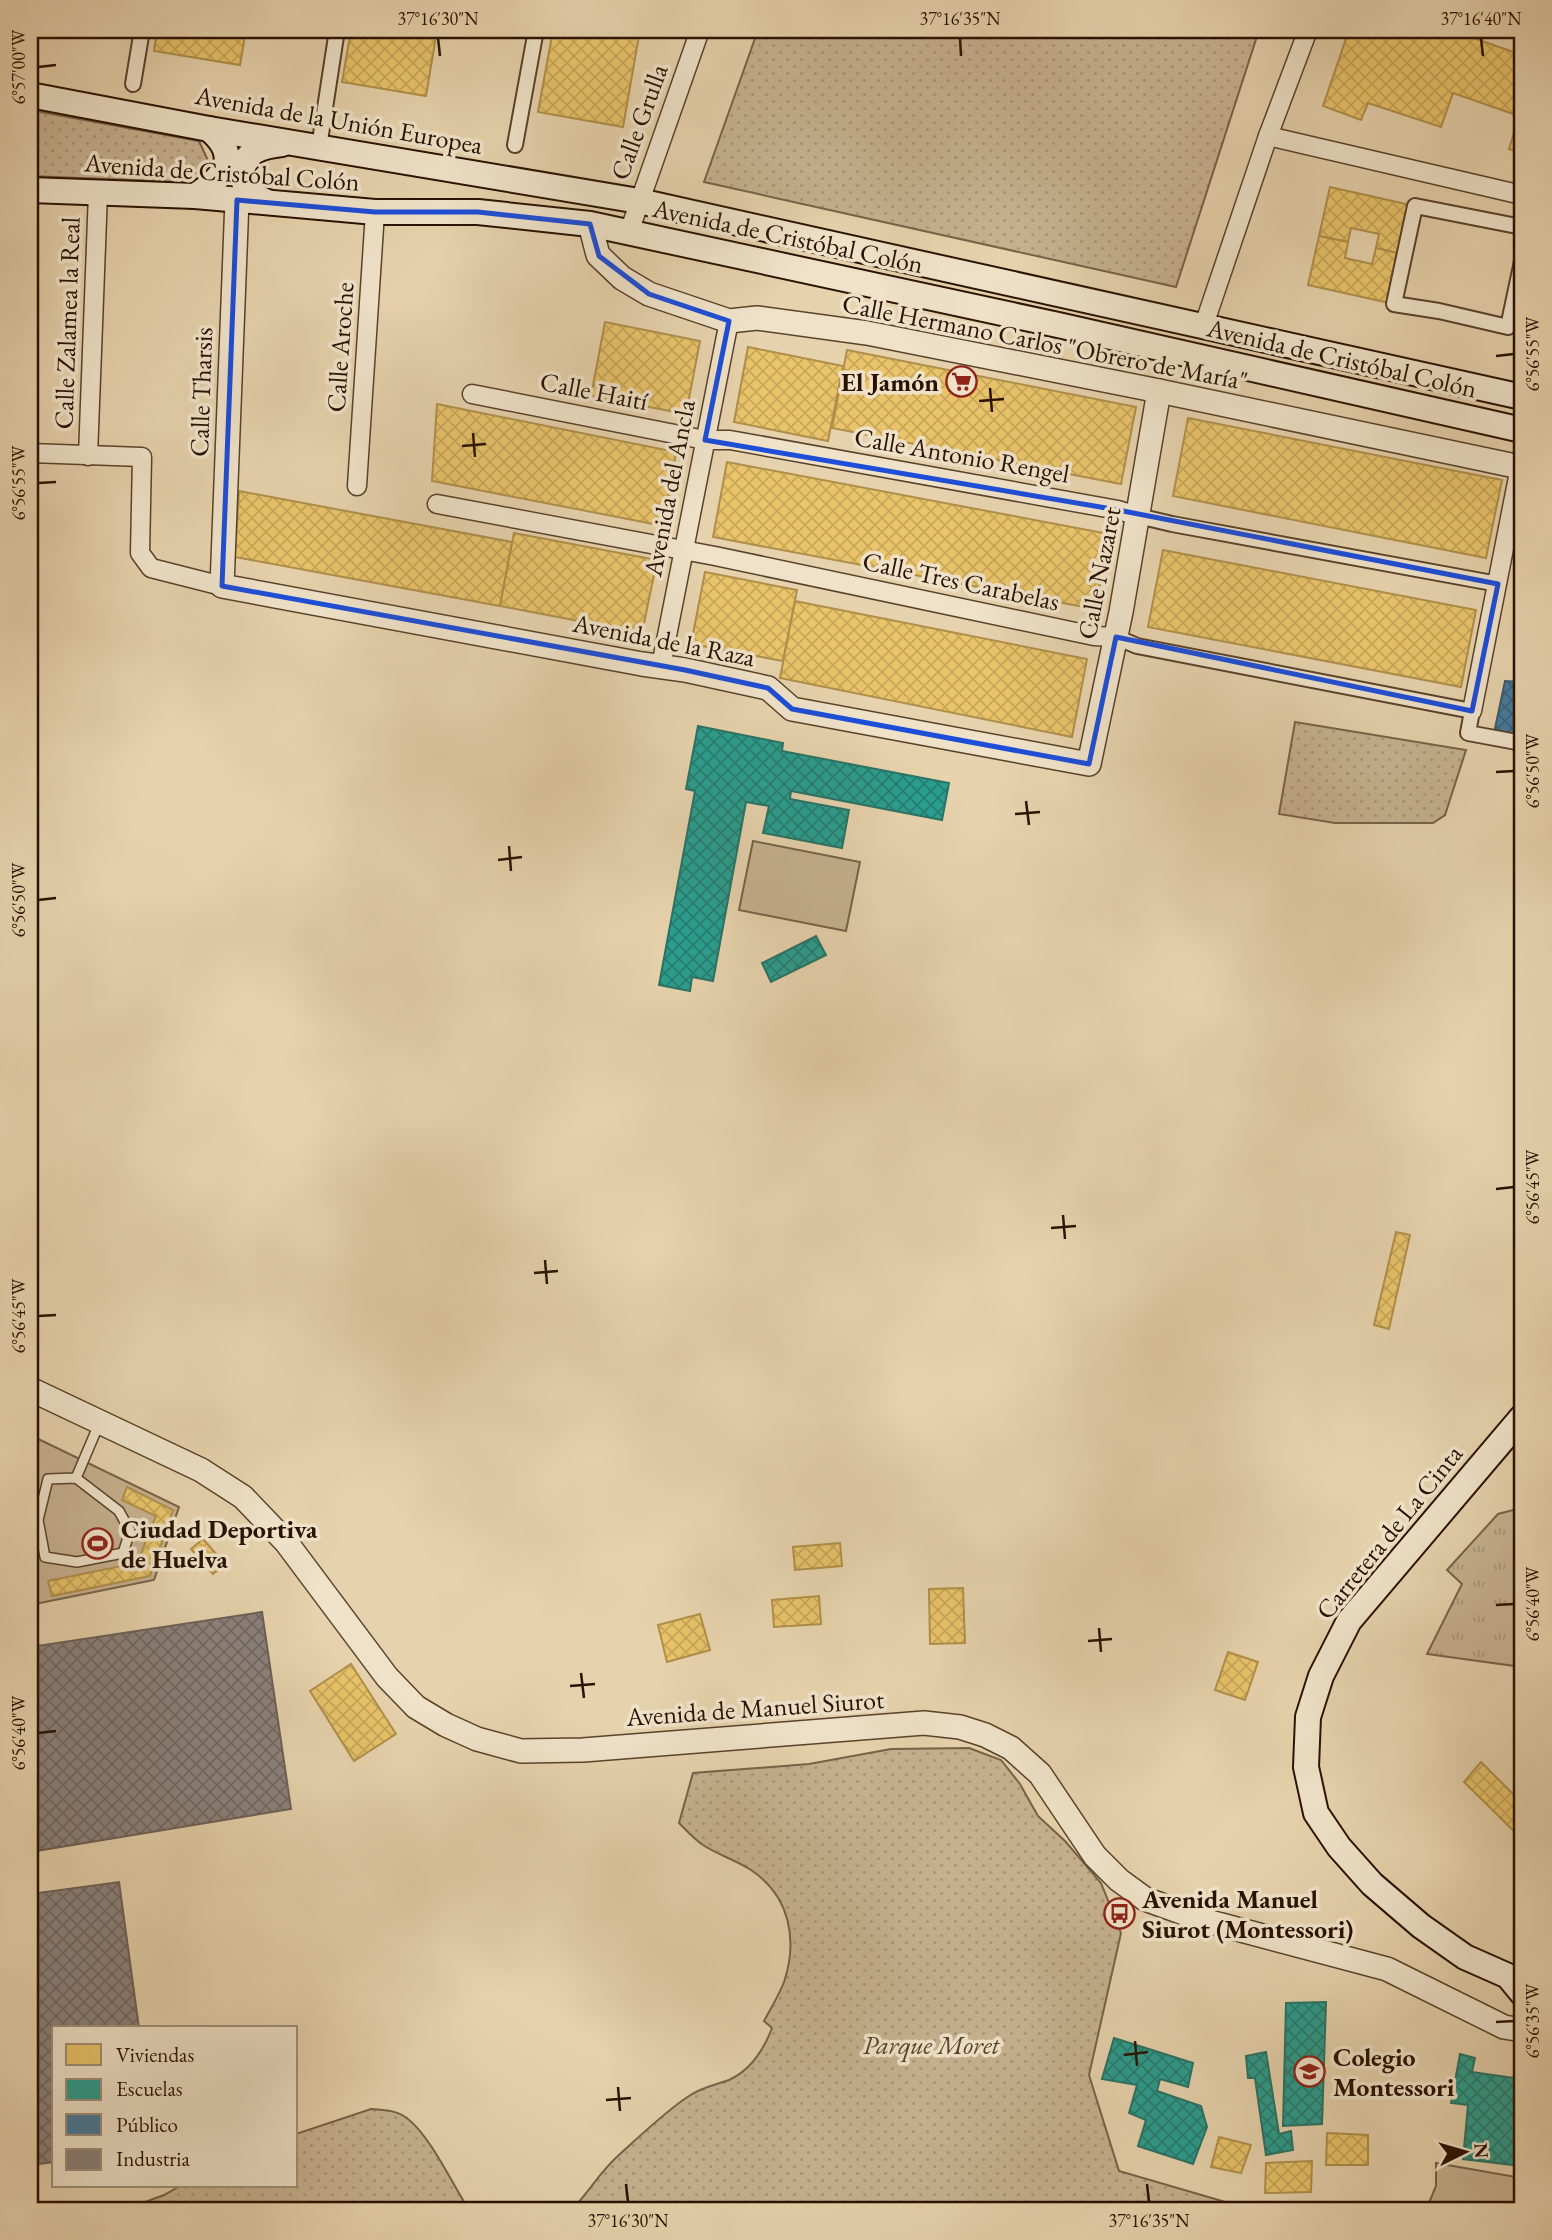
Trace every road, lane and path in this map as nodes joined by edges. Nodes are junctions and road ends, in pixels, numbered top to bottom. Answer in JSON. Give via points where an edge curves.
{"nodes":[{"id":1,"x":142,"y":30,"type":"edge"},
{"id":2,"x":337,"y":30,"type":"edge"},
{"id":3,"x":536,"y":30,"type":"edge"},
{"id":4,"x":700,"y":30,"type":"edge"},
{"id":5,"x":1308,"y":30,"type":"edge"},
{"id":6,"x":133,"y":84,"type":"dead end"},
{"id":7,"x":30,"y":95,"type":"edge"},
{"id":8,"x":209,"y":129,"type":"junction"},
{"id":9,"x":1268,"y":136,"type":"junction"},
{"id":10,"x":307,"y":145,"type":"junction"},
{"id":11,"x":514,"y":145,"type":"dead end"},
{"id":12,"x":30,"y":190,"type":"edge"},
{"id":13,"x":98,"y":193,"type":"junction"},
{"id":14,"x":1522,"y":195,"type":"edge"},
{"id":15,"x":195,"y":196,"type":"junction"},
{"id":16,"x":237,"y":200,"type":"junction"},
{"id":17,"x":639,"y":201,"type":"junction"},
{"id":18,"x":267,"y":202,"type":"junction"},
{"id":19,"x":376,"y":212,"type":"junction"},
{"id":20,"x":590,"y":224,"type":"junction"},
{"id":21,"x":1522,"y":228,"type":"edge"},
{"id":22,"x":629,"y":232,"type":"junction"},
{"id":23,"x":1522,"y":261,"type":"edge"},
{"id":24,"x":729,"y":321,"type":"junction"},
{"id":25,"x":1204,"y":325,"type":"junction"},
{"id":26,"x":1159,"y":391,"type":"junction"},
{"id":27,"x":472,"y":394,"type":"dead end"},
{"id":28,"x":1522,"y":397,"type":"edge"},
{"id":29,"x":1522,"y":430,"type":"edge"},
{"id":30,"x":705,"y":440,"type":"junction"},
{"id":31,"x":30,"y":453,"type":"edge"},
{"id":32,"x":88,"y":456,"type":"junction"},
{"id":33,"x":1522,"y":465,"type":"edge"},
{"id":34,"x":358,"y":486,"type":"dead end"},
{"id":35,"x":438,"y":504,"type":"dead end"},
{"id":36,"x":1139,"y":516,"type":"junction"},
{"id":37,"x":684,"y":550,"type":"junction"},
{"id":38,"x":1498,"y":584,"type":"junction"},
{"id":39,"x":222,"y":586,"type":"junction"},
{"id":40,"x":1116,"y":637,"type":"junction"},
{"id":41,"x":661,"y":666,"type":"junction"},
{"id":42,"x":1472,"y":711,"type":"junction"},
{"id":43,"x":1522,"y":743,"type":"edge"},
{"id":44,"x":1089,"y":764,"type":"joint"},
{"id":45,"x":30,"y":1389,"type":"edge"},
{"id":46,"x":1522,"y":1417,"type":"edge"},
{"id":47,"x":100,"y":1422,"type":"junction"},
{"id":48,"x":76,"y":1478,"type":"junction"},
{"id":49,"x":1518,"y":1981,"type":"edge"},
{"id":50,"x":1522,"y":2030,"type":"edge"}],
"edges":[{"from":1,"to":6,"type":"street"},
{"from":2,"to":10,"type":"street"},
{"from":3,"to":11,"type":"street"},
{"from":4,"to":17,"type":"street","name":"Calle Grulla"},
{"from":5,"to":9,"type":"street"},
{"from":7,"to":8,"type":"main road","name":"Avenida de la Unión Europea"},
{"from":8,"to":10,"type":"main road","name":"Avenida de la Unión Europea"},
{"from":8,"to":15,"type":"main road","via":[[220,138],[227,161],[214,184]]},
{"from":9,"to":14,"type":"street"},
{"from":9,"to":25,"type":"street"},
{"from":10,"to":17,"type":"main road","name":"Avenida de la Unión Europea"},
{"from":10,"to":18,"type":"main road","via":[[266,145],[250,153],[243,166],[247,191]]},
{"from":12,"to":13,"type":"main road","name":"Avenida de Cristóbal Colón"},
{"from":13,"to":15,"type":"main road","name":"Avenida de Cristóbal Colón"},
{"from":13,"to":32,"type":"street","name":"Calle Zalamea la Real"},
{"from":15,"to":16,"type":"main road","name":"Avenida de Cristóbal Colón"},
{"from":16,"to":18,"type":"main road","name":"Avenida de Cristóbal Colón"},
{"from":16,"to":39,"type":"street","name":"Calle Tharsis"},
{"from":17,"to":22,"type":"street","name":"Calle Grulla"},
{"from":17,"to":25,"type":"main road","name":"Avenida de Cristóbal Colón"},
{"from":18,"to":19,"type":"main road","name":"Avenida de Cristóbal Colón"},
{"from":19,"to":20,"type":"main road","name":"Avenida de Cristóbal Colón","via":[[478,212]]},
{"from":19,"to":34,"type":"street","name":"Calle Aroche"},
{"from":20,"to":22,"type":"main road","name":"Avenida de Cristóbal Colón"},
{"from":20,"to":24,"type":"street","name":"Calle Hermano Carlos \"Obrero de María\"","via":[[598,256],[622,278],[649,294]]},
{"from":21,"to":23,"type":"street","via":[[1415,206],[1394,304],[1508,327]]},
{"from":22,"to":29,"type":"main road","name":"Avenida de Cristóbal Colón"},
{"from":24,"to":26,"type":"street","name":"Calle Hermano Carlos \"Obrero de María\"","via":[[757,317],[867,333]]},
{"from":24,"to":30,"type":"street","name":"Avenida del Ancla"},
{"from":25,"to":28,"type":"main road","name":"Avenida de Cristóbal Colón"},
{"from":26,"to":33,"type":"street","name":"Calle Hermano Carlos \"Obrero de María\""},
{"from":26,"to":36,"type":"street","name":"Calle Nazaret"},
{"from":27,"to":30,"type":"street","name":"Calle Haití"},
{"from":30,"to":36,"type":"street","name":"Calle Antonio Rengel","via":[[744,442]]},
{"from":30,"to":37,"type":"street","name":"Avenida del Ancla"},
{"from":31,"to":32,"type":"street"},
{"from":32,"to":39,"type":"street","via":[[142,457],[140,553],[151,568]]},
{"from":33,"to":38,"type":"street"},
{"from":35,"to":37,"type":"street","name":"Calle Tres Carabelas"},
{"from":36,"to":38,"type":"street","name":"Calle Antonio Rengel"},
{"from":36,"to":40,"type":"street","name":"Calle Nazaret"},
{"from":37,"to":40,"type":"street","name":"Calle Tres Carabelas"},
{"from":37,"to":41,"type":"street","name":"Avenida del Ancla"},
{"from":38,"to":42,"type":"street"},
{"from":39,"to":41,"type":"street","name":"Avenida de la Raza"},
{"from":40,"to":42,"type":"street","name":"Calle Tres Carabelas","via":[[1138,646]]},
{"from":40,"to":44,"type":"street","name":"Calle Nazaret"},
{"from":41,"to":44,"type":"street","name":"Avenida de la Raza","via":[[768,688],[792,709]]},
{"from":42,"to":43,"type":"street","via":[[1468,733]]},
{"from":45,"to":47,"type":"street","name":"Avenida de Manuel Siurot"},
{"from":46,"to":49,"type":"main road","name":"Carretera de La Cinta","via":[[1349,1621],[1321,1675],[1308,1717],[1306,1767],[1316,1813],[1372,1884],[1465,1957]]},
{"from":47,"to":48,"type":"lane"},
{"from":47,"to":50,"type":"street","name":"Avenida de Manuel Siurot","via":[[201,1470],[243,1497],[286,1542],[387,1677],[416,1707],[446,1725],[521,1751],[924,1723],[960,1727],[1011,1748],[1040,1774],[1095,1856],[1145,1899],[1203,1920],[1387,1969],[1504,2028]]},
{"from":48,"to":48,"type":"lane","via":[[119,1511],[130,1531],[123,1553],[77,1562],[45,1557],[38,1520],[48,1479]]}]}
